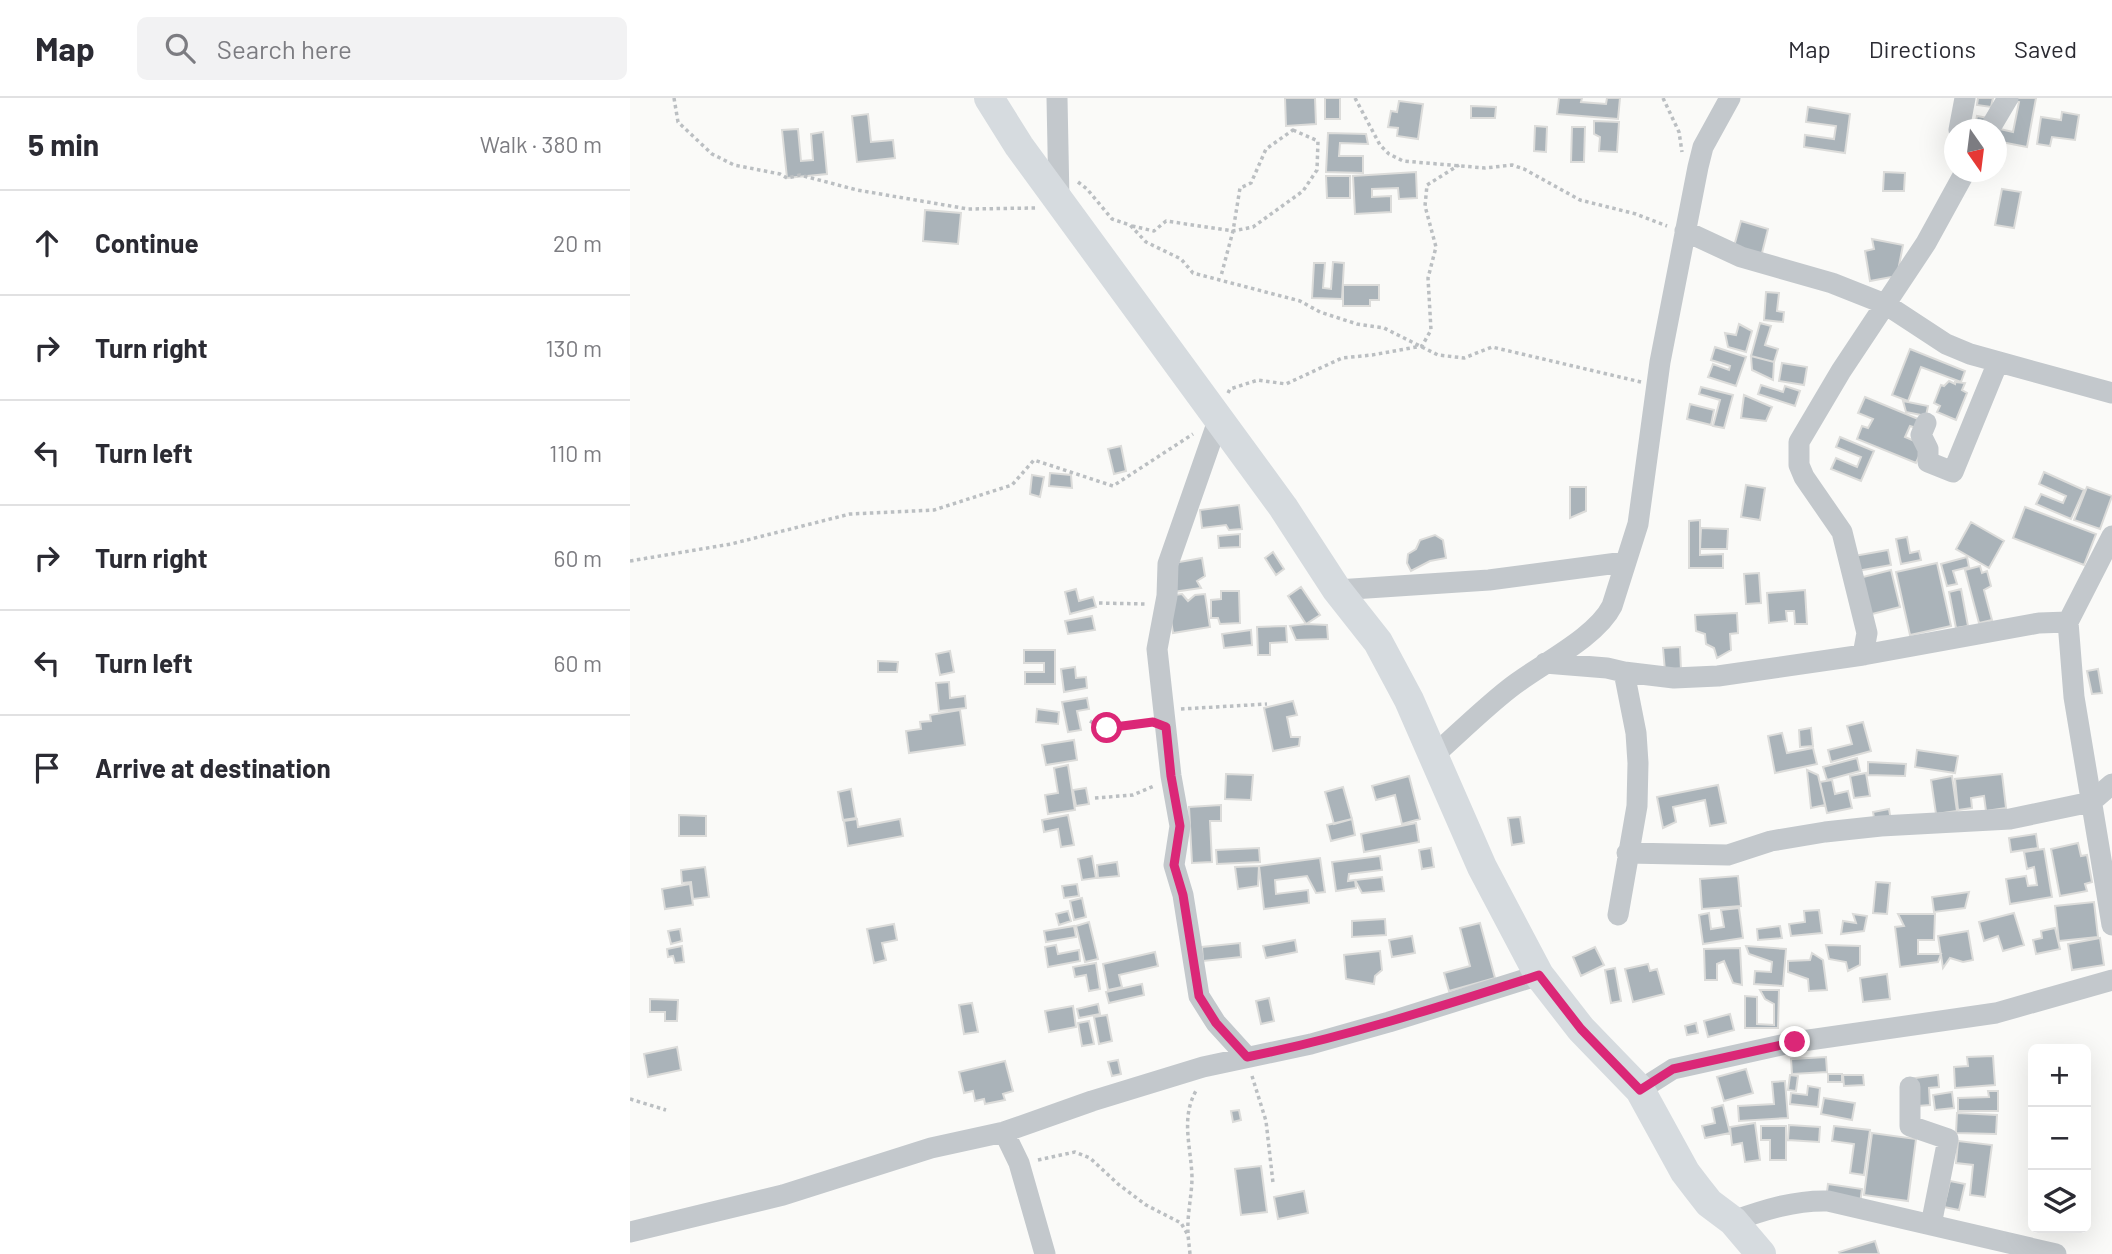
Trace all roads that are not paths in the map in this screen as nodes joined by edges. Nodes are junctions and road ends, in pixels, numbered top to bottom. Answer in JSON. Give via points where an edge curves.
{"nodes":[{"id":1,"x":989,"y":98,"type":"edge"},
{"id":2,"x":1057,"y":98,"type":"edge"},
{"id":3,"x":1730,"y":98,"type":"edge"},
{"id":4,"x":1965,"y":98,"type":"edge"},
{"id":5,"x":2008,"y":98,"type":"edge"},
{"id":6,"x":1961,"y":119,"type":"edge"},
{"id":7,"x":1996,"y":119,"type":"edge"},
{"id":8,"x":1957,"y":182,"type":"edge"},
{"id":9,"x":1061,"y":204,"type":"junction"},
{"id":10,"x":1685,"y":231,"type":"junction"},
{"id":11,"x":1885,"y":303,"type":"junction"},
{"id":12,"x":1998,"y":362,"type":"junction"},
{"id":13,"x":2112,"y":393,"type":"edge"},
{"id":14,"x":1219,"y":418,"type":"junction"},
{"id":15,"x":1926,"y":423,"type":"dead end"},
{"id":16,"x":2112,"y":536,"type":"edge"},
{"id":17,"x":1625,"y":562,"type":"junction"},
{"id":18,"x":1337,"y":590,"type":"junction"},
{"id":19,"x":2068,"y":622,"type":"junction"},
{"id":20,"x":1863,"y":655,"type":"junction"},
{"id":21,"x":1545,"y":663,"type":"junction"},
{"id":22,"x":1624,"y":673,"type":"junction"},
{"id":23,"x":1432,"y":757,"type":"junction"},
{"id":24,"x":2112,"y":784,"type":"edge"},
{"id":25,"x":2091,"y":802,"type":"junction"},
{"id":26,"x":1628,"y":853,"type":"junction"},
{"id":27,"x":1618,"y":915,"type":"dead end"},
{"id":28,"x":2112,"y":925,"type":"edge"},
{"id":29,"x":1539,"y":975,"type":"junction"},
{"id":30,"x":2112,"y":980,"type":"edge"},
{"id":31,"x":1247,"y":1057,"type":"junction"},
{"id":32,"x":1910,"y":1087,"type":"dead end"},
{"id":33,"x":1640,"y":1090,"type":"junction"},
{"id":34,"x":1004,"y":1132,"type":"junction"},
{"id":35,"x":1733,"y":1221,"type":"junction"},
{"id":36,"x":1931,"y":1225,"type":"junction"},
{"id":37,"x":630,"y":1232,"type":"edge"},
{"id":38,"x":1975,"y":1245,"type":"edge"},
{"id":39,"x":1045,"y":1254,"type":"edge"},
{"id":40,"x":1761,"y":1254,"type":"edge"},
{"id":41,"x":2056,"y":1254,"type":"edge"}],
"edges":[{"from":1,"to":9,"type":"street"},
{"from":2,"to":9,"type":"street"},
{"from":3,"to":10,"type":"street","via":[[1703,147]]},
{"from":4,"to":6,"type":"street"},
{"from":5,"to":7,"type":"street"},
{"from":8,"to":11,"type":"street","via":[[1926,243]]},
{"from":9,"to":14,"type":"street"},
{"from":10,"to":11,"type":"street","via":[[1741,257]]},
{"from":10,"to":17,"type":"street","via":[[1656,385],[1637,524]]},
{"from":11,"to":12,"type":"street","via":[[1946,344]]},
{"from":11,"to":20,"type":"street","via":[[1809,423],[1798,451],[1804,477],[1842,532],[1867,636]]},
{"from":12,"to":13,"type":"street"},
{"from":12,"to":15,"type":"street","via":[[1953,472],[1928,462],[1921,435]]},
{"from":14,"to":18,"type":"street"},
{"from":14,"to":31,"type":"street","via":[[1168,564],[1157,649],[1180,826],[1174,865],[1199,996]]},
{"from":16,"to":19,"type":"street"},
{"from":17,"to":18,"type":"street","via":[[1489,580]]},
{"from":17,"to":21,"type":"street","via":[[1607,616]]},
{"from":18,"to":23,"type":"street","via":[[1378,642]]},
{"from":19,"to":20,"type":"street","via":[[2039,623]]},
{"from":19,"to":25,"type":"street","via":[[2074,697]]},
{"from":20,"to":22,"type":"street","via":[[1718,676]]},
{"from":21,"to":22,"type":"street"},
{"from":21,"to":23,"type":"street"},
{"from":22,"to":26,"type":"street","via":[[1638,763],[1637,806]]},
{"from":23,"to":29,"type":"street","via":[[1482,867]]},
{"from":24,"to":25,"type":"street"},
{"from":25,"to":26,"type":"street","via":[[2010,819],[1825,832],[1771,841],[1728,855]]},
{"from":25,"to":28,"type":"street"},
{"from":26,"to":27,"type":"street"},
{"from":29,"to":31,"type":"street","via":[[1311,1044]]},
{"from":29,"to":33,"type":"street","via":[[1581,1029]]},
{"from":30,"to":33,"type":"street","via":[[1996,1013],[1795,1042],[1673,1069]]},
{"from":31,"to":34,"type":"street","via":[[1092,1101]]},
{"from":32,"to":36,"type":"street","via":[[1910,1126],[1948,1139]]},
{"from":33,"to":35,"type":"street","via":[[1685,1172],[1709,1203]]},
{"from":34,"to":37,"type":"street","via":[[931,1148],[783,1195]]},
{"from":34,"to":39,"type":"street","via":[[1019,1163]]},
{"from":35,"to":36,"type":"street","via":[[1809,1200]]},
{"from":35,"to":40,"type":"street"},
{"from":36,"to":38,"type":"street"},
{"from":38,"to":41,"type":"street"}]}
